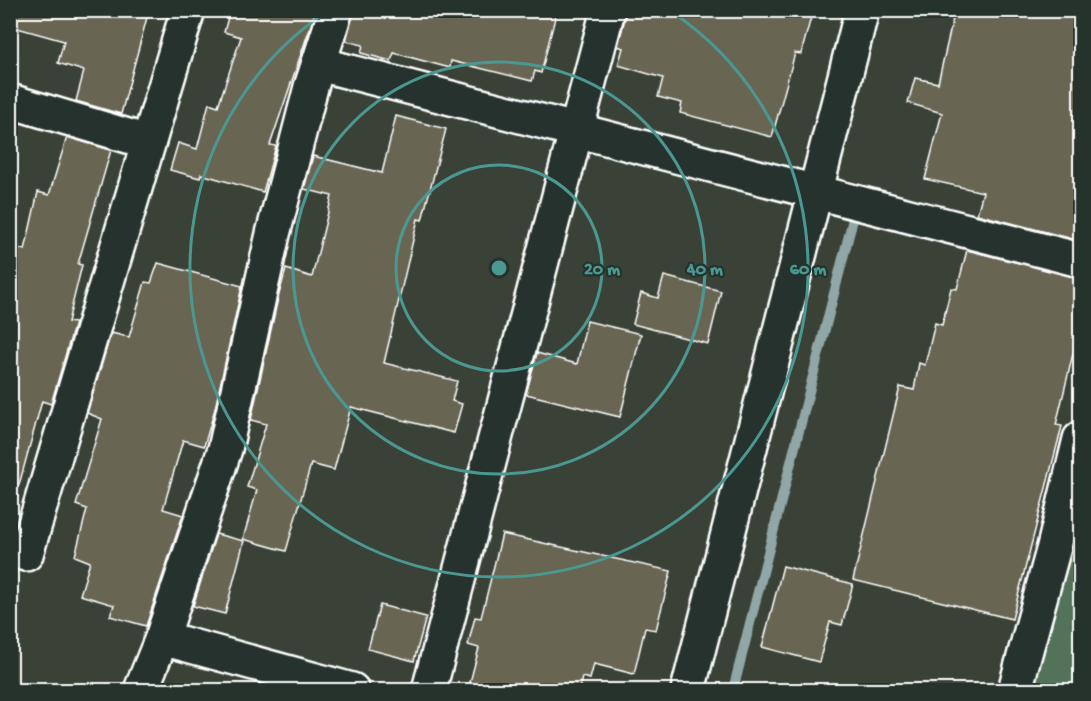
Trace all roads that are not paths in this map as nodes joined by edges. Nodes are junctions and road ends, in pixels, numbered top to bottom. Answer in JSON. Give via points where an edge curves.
{"nodes":[{"id":1,"x":188,"y":10,"type":"edge"},
{"id":2,"x":336,"y":10,"type":"edge"},
{"id":3,"x":608,"y":10,"type":"edge"},
{"id":4,"x":862,"y":10,"type":"edge"},
{"id":5,"x":319,"y":64,"type":"junction"},
{"id":6,"x":10,"y":101,"type":"edge"},
{"id":7,"x":576,"y":130,"type":"junction"},
{"id":8,"x":148,"y":142,"type":"junction"},
{"id":9,"x":817,"y":192,"type":"junction"},
{"id":10,"x":1080,"y":260,"type":"edge"},
{"id":11,"x":1080,"y":439,"type":"edge"},
{"id":12,"x":10,"y":550,"type":"edge"},
{"id":13,"x":162,"y":638,"type":"junction"},
{"id":14,"x":141,"y":690,"type":"edge"},
{"id":15,"x":352,"y":690,"type":"edge"},
{"id":16,"x":429,"y":690,"type":"edge"},
{"id":17,"x":688,"y":690,"type":"edge"},
{"id":18,"x":1015,"y":690,"type":"edge"}],
"edges":[{"from":1,"to":8,"type":"street"},
{"from":2,"to":5,"type":"street"},
{"from":3,"to":7,"type":"street"},
{"from":4,"to":9,"type":"street"},
{"from":5,"to":7,"type":"street"},
{"from":5,"to":13,"type":"street","via":[[273,234],[225,449]]},
{"from":6,"to":8,"type":"street"},
{"from":7,"to":9,"type":"street"},
{"from":7,"to":16,"type":"street"},
{"from":8,"to":12,"type":"street","via":[[26,554]]},
{"from":9,"to":10,"type":"street"},
{"from":9,"to":17,"type":"street"},
{"from":11,"to":18,"type":"street"},
{"from":13,"to":14,"type":"street"},
{"from":13,"to":15,"type":"street"}]}
